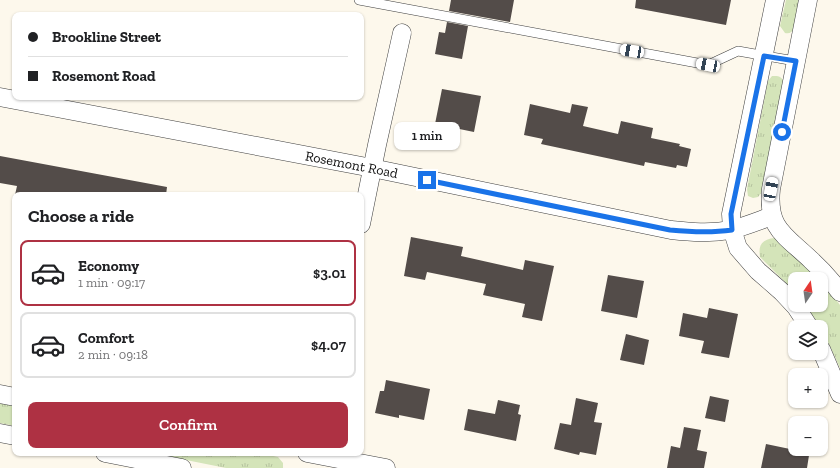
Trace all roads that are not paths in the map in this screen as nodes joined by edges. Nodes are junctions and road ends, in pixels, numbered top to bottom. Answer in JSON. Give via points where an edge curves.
{"nodes":[{"id":1,"x":359,"y":0,"type":"edge"},
{"id":2,"x":775,"y":0,"type":"edge"},
{"id":3,"x":808,"y":0,"type":"edge"},
{"id":4,"x":402,"y":33,"type":"dead end"},
{"id":5,"x":764,"y":56,"type":"junction"},
{"id":6,"x":796,"y":61,"type":"junction"},
{"id":7,"x":0,"y":97,"type":"edge"},
{"id":8,"x":12,"y":99,"type":"edge"},
{"id":9,"x":16,"y":100,"type":"edge"},
{"id":10,"x":372,"y":168,"type":"junction"},
{"id":11,"x":364,"y":209,"type":"edge"},
{"id":12,"x":772,"y":216,"type":"junction"},
{"id":13,"x":732,"y":230,"type":"junction"},
{"id":14,"x":840,"y":292,"type":"edge"},
{"id":15,"x":804,"y":320,"type":"edge"},
{"id":16,"x":826,"y":360,"type":"edge"},
{"id":17,"x":0,"y":394,"type":"edge"},
{"id":18,"x":840,"y":394,"type":"edge"},
{"id":19,"x":12,"y":396,"type":"edge"},
{"id":20,"x":0,"y":433,"type":"edge"},
{"id":21,"x":12,"y":435,"type":"edge"},
{"id":22,"x":120,"y":456,"type":"edge"},
{"id":23,"x":311,"y":457,"type":"edge"},
{"id":24,"x":182,"y":468,"type":"edge"},
{"id":25,"x":386,"y":468,"type":"edge"}],
"edges":[{"from":1,"to":5,"type":"lane","via":[[708,65],[738,51]]},
{"from":2,"to":5,"type":"street"},
{"from":3,"to":6,"type":"street"},
{"from":4,"to":10,"type":"street"},
{"from":5,"to":6,"type":"lane"},
{"from":5,"to":13,"type":"street","via":[[731,214]]},
{"from":6,"to":12,"type":"street","via":[[771,189]]},
{"from":7,"to":8,"type":"street","name":"Rosemont Road"},
{"from":9,"to":10,"type":"street","name":"Rosemont Road"},
{"from":10,"to":11,"type":"street"},
{"from":10,"to":13,"type":"street","name":"Rosemont Road","via":[[670,230]]},
{"from":12,"to":13,"type":"street","name":"Rosemont Road"},
{"from":12,"to":14,"type":"street","via":[[786,239],[811,259]]},
{"from":13,"to":15,"type":"street","via":[[738,248],[796,307]]},
{"from":16,"to":18,"type":"street"},
{"from":17,"to":19,"type":"street"},
{"from":20,"to":21,"type":"street"},
{"from":22,"to":24,"type":"street"},
{"from":23,"to":25,"type":"street"}]}
